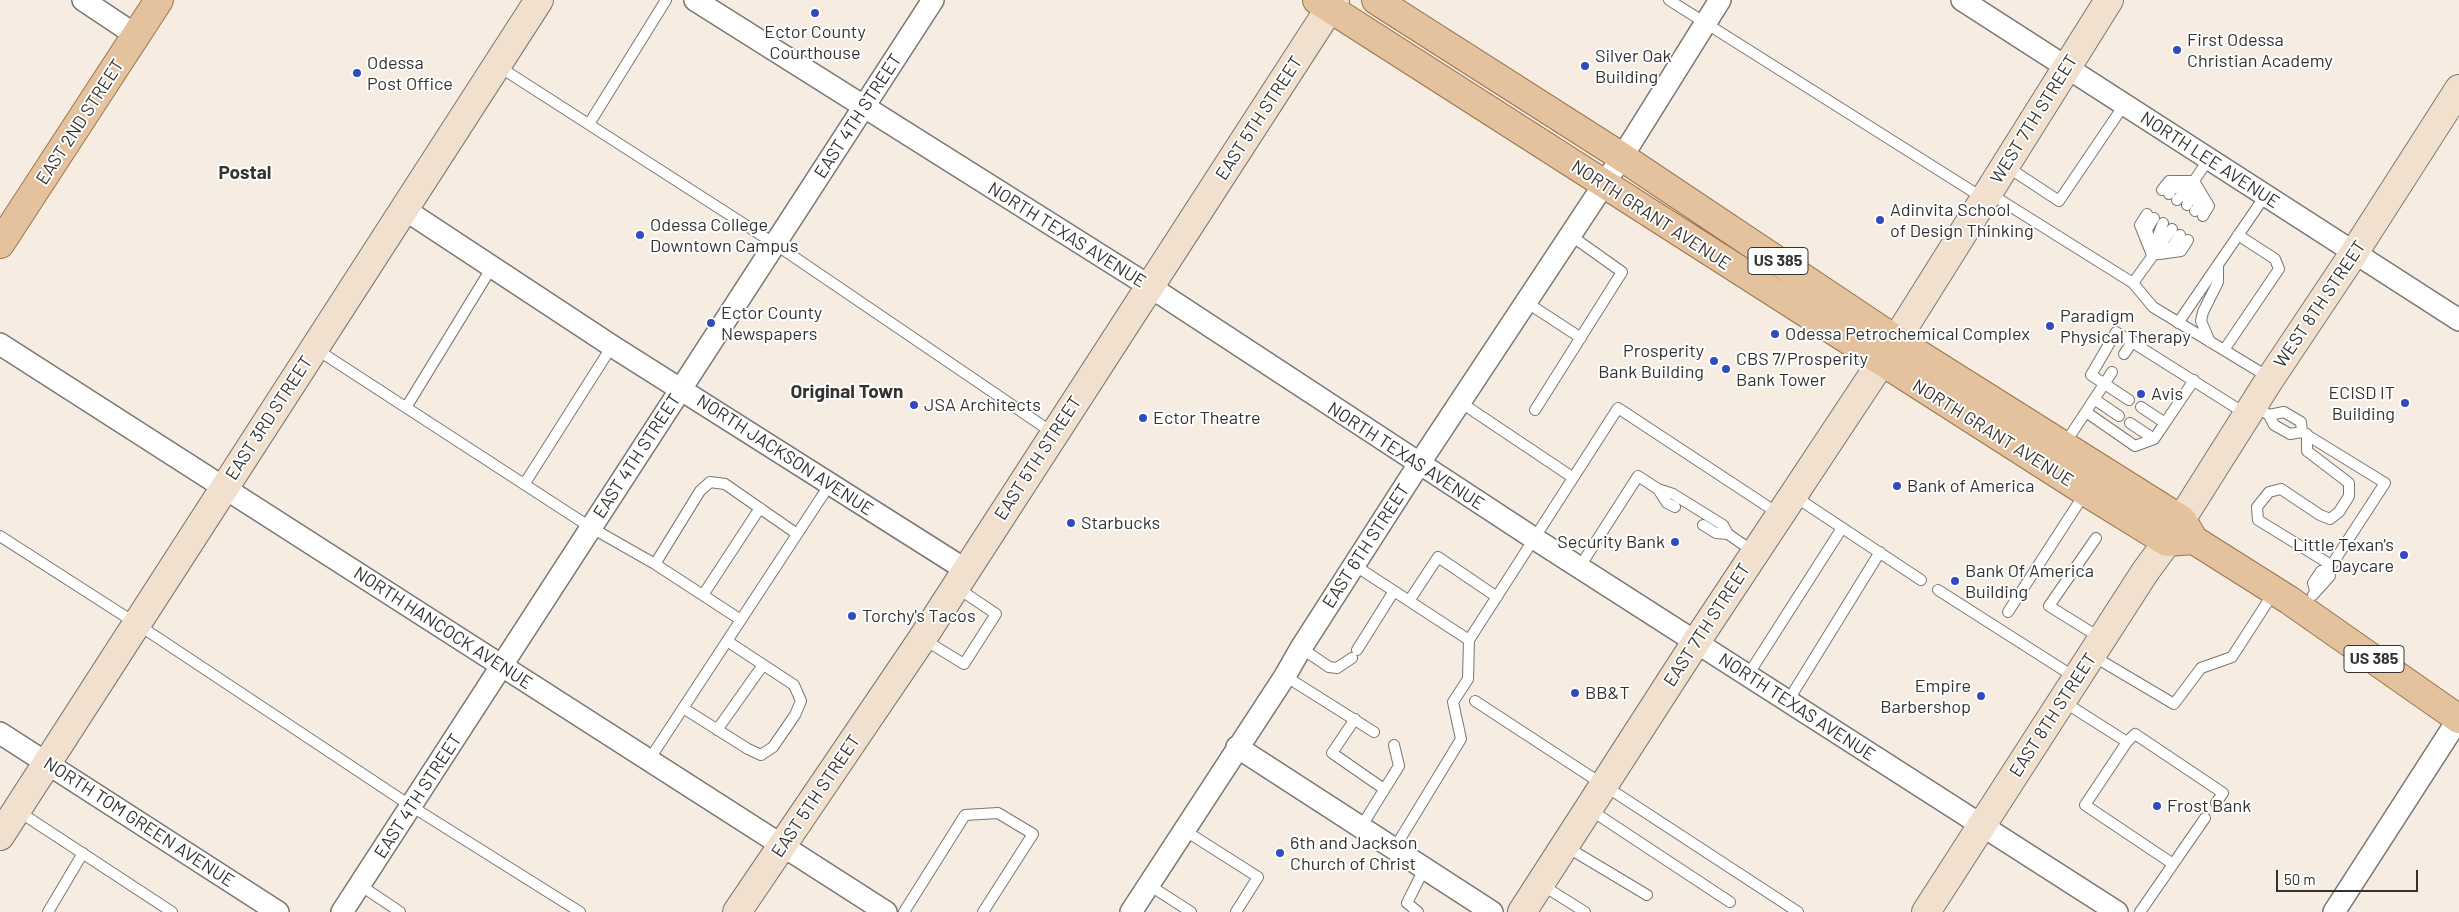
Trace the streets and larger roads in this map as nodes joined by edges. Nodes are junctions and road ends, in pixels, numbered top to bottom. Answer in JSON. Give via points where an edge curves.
{"nodes":[{"id":1,"x":83,"y":0,"type":"edge"},
{"id":2,"x":159,"y":0,"type":"edge"},
{"id":3,"x":538,"y":0,"type":"edge"},
{"id":4,"x":695,"y":0,"type":"edge"},
{"id":5,"x":933,"y":0,"type":"edge"},
{"id":6,"x":1376,"y":0,"type":"edge"},
{"id":7,"x":1720,"y":0,"type":"edge"},
{"id":8,"x":1962,"y":0,"type":"edge"},
{"id":9,"x":2110,"y":0,"type":"edge"},
{"id":10,"x":1327,"y":3,"type":"edge"},
{"id":11,"x":137,"y":36,"type":"junction"},
{"id":12,"x":2066,"y":67,"type":"junction"},
{"id":13,"x":2459,"y":89,"type":"edge"},
{"id":14,"x":863,"y":108,"type":"junction"},
{"id":15,"x":1622,"y":157,"type":"junction"},
{"id":16,"x":1604,"y":184,"type":"junction"},
{"id":17,"x":404,"y":209,"type":"junction"},
{"id":18,"x":0,"y":244,"type":"edge"},
{"id":19,"x":2354,"y":253,"type":"junction"},
{"id":20,"x":1149,"y":286,"type":"junction"},
{"id":21,"x":2459,"y":320,"type":"edge"},
{"id":22,"x":1896,"y":340,"type":"junction"},
{"id":23,"x":0,"y":344,"type":"edge"},
{"id":24,"x":1880,"y":362,"type":"junction"},
{"id":25,"x":681,"y":388,"type":"junction"},
{"id":26,"x":1419,"y":464,"type":"junction"},
{"id":27,"x":224,"y":488,"type":"junction"},
{"id":28,"x":2188,"y":530,"type":"junction"},
{"id":29,"x":2167,"y":542,"type":"junction"},
{"id":30,"x":961,"y":579,"type":"junction"},
{"id":31,"x":1696,"y":642,"type":"junction"},
{"id":32,"x":502,"y":666,"type":"junction"},
{"id":33,"x":2459,"y":718,"type":"edge"},
{"id":34,"x":0,"y":733,"type":"edge"},
{"id":35,"x":1237,"y":747,"type":"junction"},
{"id":36,"x":47,"y":763,"type":"junction"},
{"id":37,"x":1982,"y":825,"type":"junction"},
{"id":38,"x":0,"y":836,"type":"edge"},
{"id":39,"x":782,"y":845,"type":"junction"},
{"id":40,"x":272,"y":910,"type":"edge"},
{"id":41,"x":1930,"y":910,"type":"edge"},
{"id":42,"x":342,"y":912,"type":"edge"},
{"id":43,"x":737,"y":912,"type":"edge"},
{"id":44,"x":886,"y":912,"type":"edge"},
{"id":45,"x":1131,"y":912,"type":"edge"},
{"id":46,"x":1492,"y":912,"type":"edge"},
{"id":47,"x":1522,"y":912,"type":"edge"},
{"id":48,"x":2117,"y":912,"type":"edge"},
{"id":49,"x":2334,"y":912,"type":"edge"}],
"edges":[{"from":1,"to":11,"type":"street"},
{"from":2,"to":11,"type":"main road","name":"EAST 2ND STREET"},
{"from":3,"to":17,"type":"street","name":"EAST 3RD STREET"},
{"from":4,"to":14,"type":"street","name":"NORTH TEXAS AVENUE"},
{"from":5,"to":14,"type":"street","name":"EAST 4TH STREET"},
{"from":6,"to":15,"type":"main road","name":"NORTH GRANT AVENUE","number":"US 385"},
{"from":7,"to":15,"type":"street","name":"EAST 6TH STREET"},
{"from":8,"to":12,"type":"street","name":"NORTH LEE AVENUE"},
{"from":9,"to":12,"type":"street","name":"WEST 7TH STREET"},
{"from":10,"to":16,"type":"main road","name":"NORTH GRANT AVENUE","number":"US 385"},
{"from":10,"to":20,"type":"street","name":"EAST 5TH STREET"},
{"from":11,"to":18,"type":"main road","name":"EAST 2ND STREET"},
{"from":12,"to":19,"type":"street","name":"NORTH LEE AVENUE"},
{"from":12,"to":22,"type":"street","name":"WEST 7TH STREET"},
{"from":13,"to":19,"type":"street","name":"WEST 8TH STREET"},
{"from":14,"to":20,"type":"street","name":"NORTH TEXAS AVENUE"},
{"from":14,"to":25,"type":"street","name":"EAST 4TH STREET"},
{"from":15,"to":16,"type":"street","name":"EAST 6TH STREET"},
{"from":15,"to":22,"type":"main road","name":"NORTH GRANT AVENUE","number":"US 385"},
{"from":16,"to":24,"type":"main road","name":"NORTH GRANT AVENUE","number":"US 385"},
{"from":16,"to":26,"type":"street","name":"EAST 6TH STREET"},
{"from":17,"to":25,"type":"street","name":"NORTH JACKSON AVENUE"},
{"from":17,"to":27,"type":"street","name":"EAST 3RD STREET"},
{"from":19,"to":21,"type":"street","name":"NORTH LEE AVENUE"},
{"from":19,"to":28,"type":"street","name":"WEST 8TH STREET","via":[[2270,379],[2256,412]]},
{"from":20,"to":26,"type":"street","name":"NORTH TEXAS AVENUE"},
{"from":20,"to":30,"type":"street","name":"EAST 5TH STREET"},
{"from":22,"to":24,"type":"street","name":"EAST 7TH STREET"},
{"from":22,"to":28,"type":"main road","name":"NORTH GRANT AVENUE","number":"US 385","via":[[2064,445]]},
{"from":23,"to":27,"type":"street","name":"NORTH HANCOCK AVENUE"},
{"from":24,"to":29,"type":"main road","name":"NORTH GRANT AVENUE","number":"US 385"},
{"from":24,"to":31,"type":"street","name":"EAST 7TH STREET"},
{"from":25,"to":30,"type":"street","name":"NORTH JACKSON AVENUE","via":[[830,484]]},
{"from":25,"to":32,"type":"street","name":"EAST 4TH STREET"},
{"from":26,"to":31,"type":"street","name":"NORTH TEXAS AVENUE"},
{"from":26,"to":35,"type":"street","name":"EAST 6TH STREET"},
{"from":27,"to":32,"type":"street","name":"NORTH HANCOCK AVENUE"},
{"from":27,"to":36,"type":"street","name":"EAST 3RD STREET"},
{"from":28,"to":29,"type":"street","name":"EAST 8TH STREET"},
{"from":28,"to":33,"type":"main road","name":"NORTH GRANT AVENUE","number":"US 385","via":[[2274,592],[2309,600]]},
{"from":29,"to":37,"type":"street","name":"EAST 8TH STREET"},
{"from":30,"to":39,"type":"street","name":"EAST 5TH STREET"},
{"from":31,"to":37,"type":"street","name":"NORTH TEXAS AVENUE"},
{"from":31,"to":47,"type":"street","name":"EAST 7TH STREET"},
{"from":32,"to":39,"type":"street","name":"NORTH HANCOCK AVENUE"},
{"from":32,"to":42,"type":"street","name":"EAST 4TH STREET"},
{"from":33,"to":49,"type":"street"},
{"from":34,"to":36,"type":"street","name":"NORTH TOM GREEN AVENUE"},
{"from":35,"to":45,"type":"street","name":"EAST 6TH STREET"},
{"from":35,"to":46,"type":"street"},
{"from":36,"to":38,"type":"street","name":"EAST 3RD STREET"},
{"from":36,"to":40,"type":"street","name":"NORTH TOM GREEN AVENUE"},
{"from":37,"to":41,"type":"street","name":"EAST 8TH STREET"},
{"from":37,"to":48,"type":"street","name":"NORTH TEXAS AVENUE"},
{"from":39,"to":43,"type":"street","name":"EAST 5TH STREET"},
{"from":39,"to":44,"type":"street","name":"NORTH HANCOCK AVENUE"}]}
